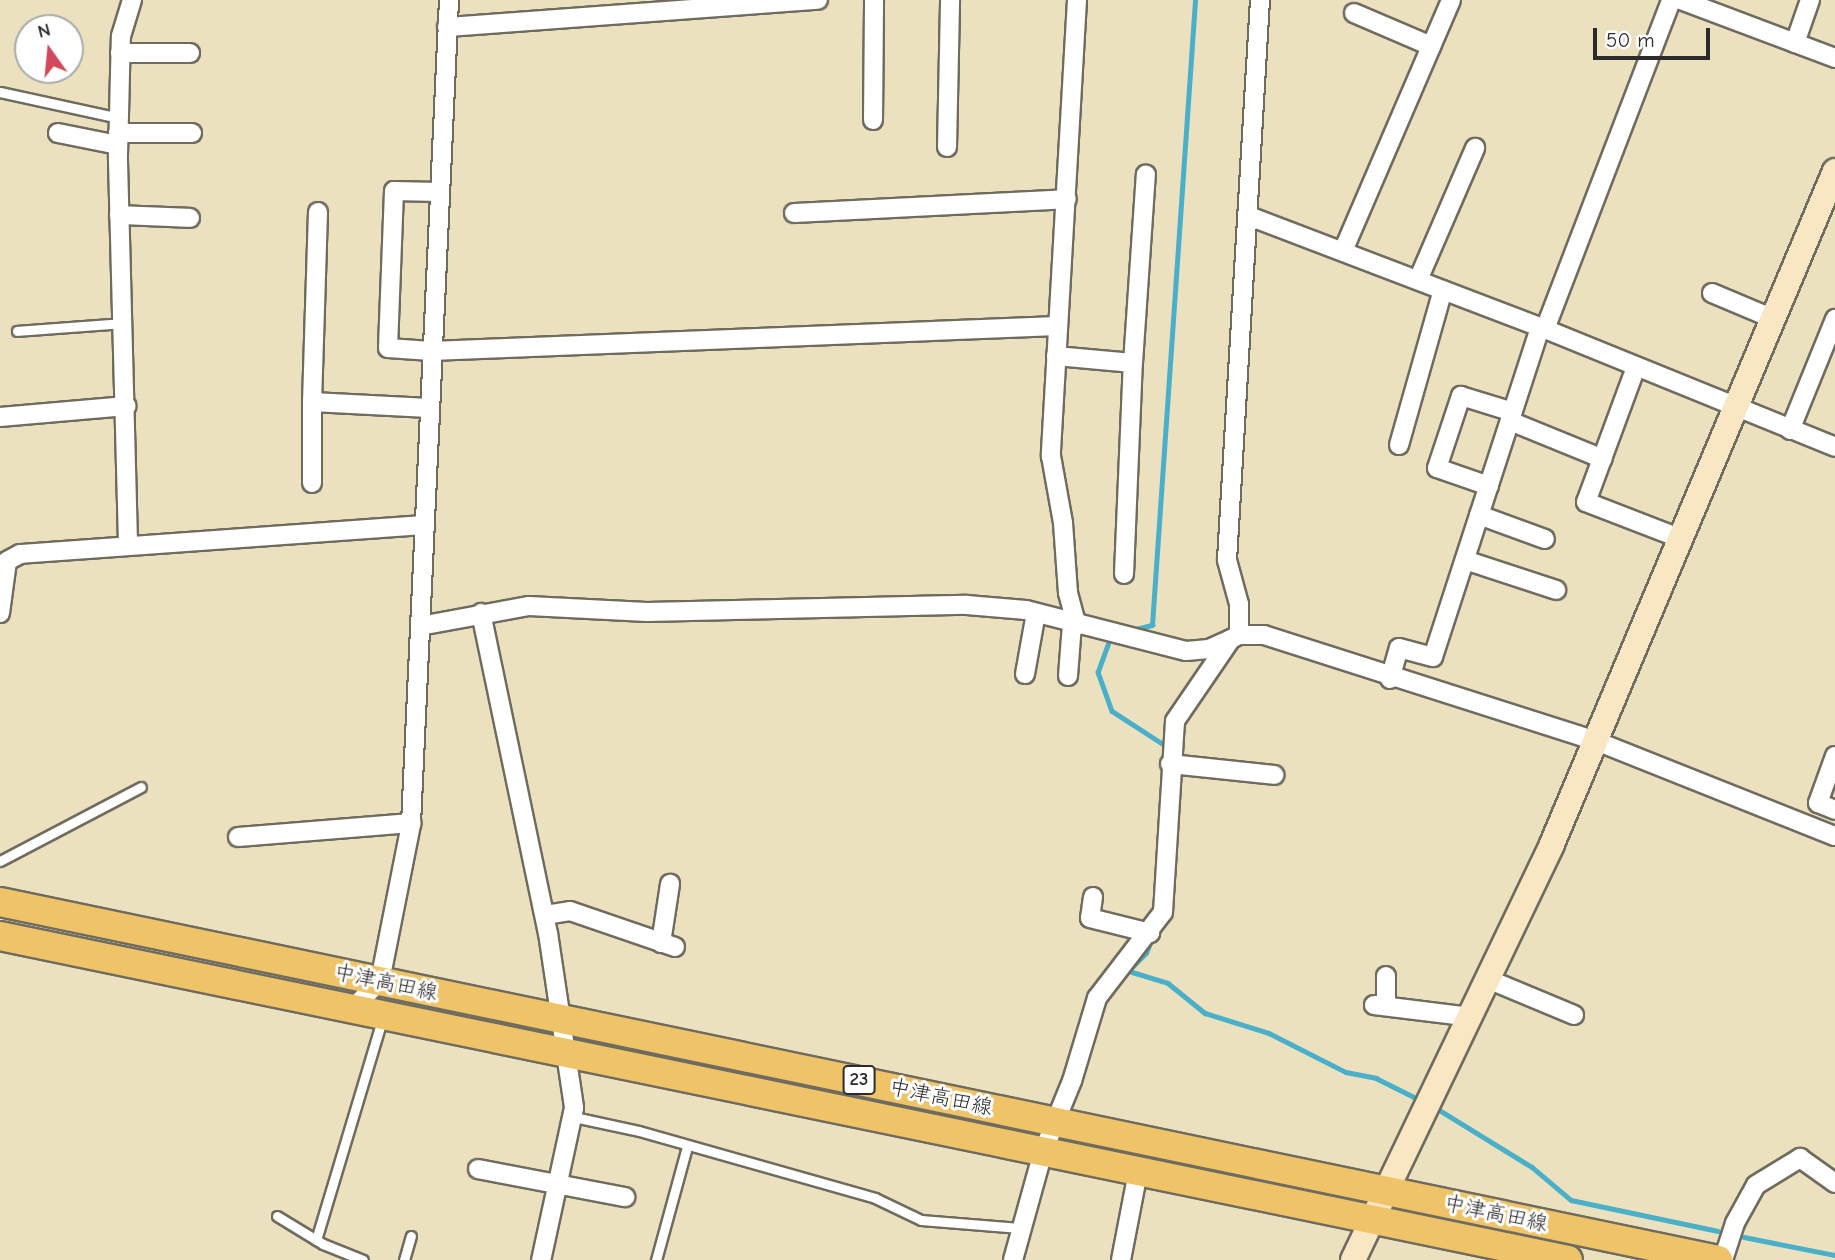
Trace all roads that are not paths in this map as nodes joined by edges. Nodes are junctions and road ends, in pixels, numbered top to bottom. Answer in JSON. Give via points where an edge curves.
{"nodes":[{"id":1,"x":132,"y":0,"type":"edge"},
{"id":2,"x":449,"y":0,"type":"edge"},
{"id":3,"x":562,"y":0,"type":"edge"},
{"id":4,"x":818,"y":0,"type":"edge"},
{"id":5,"x":874,"y":0,"type":"edge"},
{"id":6,"x":950,"y":0,"type":"edge"},
{"id":7,"x":1077,"y":0,"type":"edge"},
{"id":8,"x":1260,"y":0,"type":"edge"},
{"id":9,"x":1451,"y":0,"type":"edge"},
{"id":10,"x":1671,"y":0,"type":"edge"},
{"id":11,"x":1681,"y":0,"type":"edge"},
{"id":12,"x":1810,"y":0,"type":"edge"},
{"id":13,"x":1354,"y":13,"type":"dead end"},
{"id":14,"x":564,"y":19,"type":"junction"},
{"id":15,"x":447,"y":27,"type":"junction"},
{"id":16,"x":1795,"y":43,"type":"junction"},
{"id":17,"x":1431,"y":47,"type":"junction"},
{"id":18,"x":120,"y":53,"type":"junction"},
{"id":19,"x":190,"y":53,"type":"dead end"},
{"id":20,"x":1835,"y":58,"type":"edge"},
{"id":21,"x":0,"y":92,"type":"edge"},
{"id":22,"x":873,"y":120,"type":"dead end"},
{"id":23,"x":119,"y":132,"type":"junction"},
{"id":24,"x":58,"y":133,"type":"dead end"},
{"id":25,"x":192,"y":134,"type":"dead end"},
{"id":26,"x":947,"y":146,"type":"dead end"},
{"id":27,"x":1475,"y":148,"type":"dead end"},
{"id":28,"x":1835,"y":171,"type":"edge"},
{"id":29,"x":1146,"y":174,"type":"dead end"},
{"id":30,"x":439,"y":192,"type":"junction"},
{"id":31,"x":1067,"y":199,"type":"junction"},
{"id":32,"x":318,"y":212,"type":"dead end"},
{"id":33,"x":794,"y":213,"type":"dead end"},
{"id":34,"x":119,"y":215,"type":"junction"},
{"id":35,"x":1249,"y":216,"type":"junction"},
{"id":36,"x":190,"y":218,"type":"dead end"},
{"id":37,"x":1343,"y":251,"type":"junction"},
{"id":38,"x":1418,"y":280,"type":"junction"},
{"id":39,"x":1443,"y":290,"type":"junction"},
{"id":40,"x":1712,"y":293,"type":"dead end"},
{"id":41,"x":1774,"y":318,"type":"junction"},
{"id":42,"x":1835,"y":319,"type":"edge"},
{"id":43,"x":123,"y":323,"type":"junction"},
{"id":44,"x":1058,"y":326,"type":"junction"},
{"id":45,"x":1542,"y":328,"type":"junction"},
{"id":46,"x":17,"y":331,"type":"dead end"},
{"id":47,"x":431,"y":351,"type":"junction"},
{"id":48,"x":1056,"y":356,"type":"junction"},
{"id":49,"x":1133,"y":363,"type":"junction"},
{"id":50,"x":1636,"y":367,"type":"junction"},
{"id":51,"x":312,"y":402,"type":"junction"},
{"id":52,"x":127,"y":406,"type":"junction"},
{"id":53,"x":429,"y":408,"type":"junction"},
{"id":54,"x":1737,"y":408,"type":"junction"},
{"id":55,"x":1511,"y":416,"type":"junction"},
{"id":56,"x":0,"y":417,"type":"edge"},
{"id":57,"x":1790,"y":430,"type":"junction"},
{"id":58,"x":1399,"y":445,"type":"dead end"},
{"id":59,"x":1835,"y":447,"type":"edge"},
{"id":60,"x":1603,"y":459,"type":"junction"},
{"id":61,"x":312,"y":483,"type":"dead end"},
{"id":62,"x":1489,"y":486,"type":"junction"},
{"id":63,"x":1479,"y":515,"type":"junction"},
{"id":64,"x":425,"y":524,"type":"junction"},
{"id":65,"x":1682,"y":538,"type":"junction"},
{"id":66,"x":1545,"y":539,"type":"dead end"},
{"id":67,"x":128,"y":544,"type":"junction"},
{"id":68,"x":1465,"y":561,"type":"junction"},
{"id":69,"x":1124,"y":574,"type":"dead end"},
{"id":70,"x":1556,"y":590,"type":"dead end"},
{"id":71,"x":0,"y":613,"type":"edge"},
{"id":72,"x":481,"y":613,"type":"junction"},
{"id":73,"x":1036,"y":613,"type":"junction"},
{"id":74,"x":1075,"y":625,"type":"junction"},
{"id":75,"x":420,"y":626,"type":"junction"},
{"id":76,"x":1235,"y":637,"type":"junction"},
{"id":77,"x":1186,"y":651,"type":"junction"},
{"id":78,"x":1024,"y":674,"type":"dead end"},
{"id":79,"x":1068,"y":676,"type":"dead end"},
{"id":80,"x":1206,"y":676,"type":"junction"},
{"id":81,"x":1390,"y":678,"type":"junction"},
{"id":82,"x":1596,"y":741,"type":"junction"},
{"id":83,"x":1835,"y":756,"type":"edge"},
{"id":84,"x":1170,"y":764,"type":"junction"},
{"id":85,"x":1274,"y":775,"type":"dead end"},
{"id":86,"x":141,"y":787,"type":"dead end"},
{"id":87,"x":1835,"y":810,"type":"edge"},
{"id":88,"x":411,"y":823,"type":"junction"},
{"id":89,"x":1835,"y":836,"type":"edge"},
{"id":90,"x":238,"y":837,"type":"dead end"},
{"id":91,"x":0,"y":861,"type":"edge"},
{"id":92,"x":670,"y":884,"type":"dead end"},
{"id":93,"x":1093,"y":897,"type":"dead end"},
{"id":94,"x":0,"y":902,"type":"edge"},
{"id":95,"x":545,"y":915,"type":"junction"},
{"id":96,"x":1150,"y":933,"type":"junction"},
{"id":97,"x":0,"y":936,"type":"edge"},
{"id":98,"x":1386,"y":975,"type":"dead end"},
{"id":99,"x":380,"y":981,"type":"junction"},
{"id":100,"x":1490,"y":981,"type":"junction"},
{"id":101,"x":352,"y":1009,"type":"junction"},
{"id":102,"x":1574,"y":1015,"type":"dead end"},
{"id":103,"x":383,"y":1016,"type":"junction"},
{"id":104,"x":1472,"y":1017,"type":"junction"},
{"id":105,"x":563,"y":1019,"type":"junction"},
{"id":106,"x":568,"y":1054,"type":"junction"},
{"id":107,"x":574,"y":1117,"type":"junction"},
{"id":108,"x":1056,"y":1121,"type":"junction"},
{"id":109,"x":687,"y":1147,"type":"junction"},
{"id":110,"x":1043,"y":1152,"type":"junction"},
{"id":111,"x":478,"y":1169,"type":"dead end"},
{"id":112,"x":1138,"y":1172,"type":"junction"},
{"id":113,"x":1835,"y":1183,"type":"edge"},
{"id":114,"x":557,"y":1184,"type":"junction"},
{"id":115,"x":1385,"y":1190,"type":"junction"},
{"id":116,"x":625,"y":1197,"type":"dead end"},
{"id":117,"x":277,"y":1216,"type":"dead end"},
{"id":118,"x":1371,"y":1220,"type":"junction"},
{"id":119,"x":1020,"y":1228,"type":"junction"},
{"id":120,"x":411,"y":1236,"type":"dead end"},
{"id":121,"x":316,"y":1240,"type":"junction"},
{"id":122,"x":363,"y":1260,"type":"edge"},
{"id":123,"x":404,"y":1260,"type":"edge"},
{"id":124,"x":541,"y":1260,"type":"edge"},
{"id":125,"x":656,"y":1260,"type":"edge"},
{"id":126,"x":1013,"y":1260,"type":"edge"},
{"id":127,"x":1121,"y":1260,"type":"edge"},
{"id":128,"x":1353,"y":1260,"type":"edge"},
{"id":129,"x":1568,"y":1260,"type":"edge"},
{"id":130,"x":1720,"y":1260,"type":"edge"}],
"edges":[{"from":1,"to":18,"type":"street","via":[[122,25]]},
{"from":2,"to":15,"type":"street"},
{"from":3,"to":14,"type":"street"},
{"from":4,"to":14,"type":"street"},
{"from":5,"to":22,"type":"street"},
{"from":6,"to":26,"type":"street"},
{"from":7,"to":31,"type":"street"},
{"from":8,"to":35,"type":"street"},
{"from":9,"to":17,"type":"street"},
{"from":10,"to":45,"type":"street"},
{"from":11,"to":16,"type":"street"},
{"from":12,"to":16,"type":"street"},
{"from":13,"to":17,"type":"street"},
{"from":14,"to":15,"type":"street"},
{"from":15,"to":30,"type":"street"},
{"from":16,"to":20,"type":"street"},
{"from":17,"to":37,"type":"street"},
{"from":18,"to":19,"type":"street"},
{"from":18,"to":23,"type":"street"},
{"from":21,"to":23,"type":"lane"},
{"from":23,"to":24,"type":"street"},
{"from":23,"to":25,"type":"street"},
{"from":23,"to":34,"type":"street"},
{"from":27,"to":38,"type":"street"},
{"from":28,"to":41,"type":"street"},
{"from":29,"to":49,"type":"street"},
{"from":30,"to":47,"type":"street"},
{"from":30,"to":47,"type":"street","via":[[394,191],[388,348]]},
{"from":31,"to":33,"type":"street"},
{"from":31,"to":44,"type":"street"},
{"from":32,"to":51,"type":"street"},
{"from":34,"to":36,"type":"street"},
{"from":34,"to":43,"type":"street"},
{"from":35,"to":37,"type":"street"},
{"from":35,"to":76,"type":"street","via":[[1227,560],[1239,604]]},
{"from":37,"to":38,"type":"street"},
{"from":38,"to":39,"type":"street"},
{"from":39,"to":45,"type":"street"},
{"from":39,"to":58,"type":"street"},
{"from":40,"to":41,"type":"street"},
{"from":41,"to":54,"type":"street"},
{"from":42,"to":57,"type":"street"},
{"from":43,"to":46,"type":"lane"},
{"from":43,"to":52,"type":"street"},
{"from":44,"to":47,"type":"street"},
{"from":44,"to":48,"type":"street"},
{"from":45,"to":50,"type":"street"},
{"from":45,"to":55,"type":"street"},
{"from":47,"to":53,"type":"street"},
{"from":48,"to":49,"type":"street"},
{"from":48,"to":74,"type":"street","via":[[1051,456]]},
{"from":49,"to":69,"type":"street"},
{"from":50,"to":54,"type":"street"},
{"from":50,"to":60,"type":"street"},
{"from":51,"to":53,"type":"street"},
{"from":51,"to":61,"type":"street"},
{"from":52,"to":56,"type":"street"},
{"from":52,"to":67,"type":"street"},
{"from":53,"to":64,"type":"street"},
{"from":54,"to":57,"type":"street"},
{"from":54,"to":65,"type":"street"},
{"from":55,"to":60,"type":"street"},
{"from":55,"to":62,"type":"street"},
{"from":55,"to":62,"type":"street","via":[[1461,396],[1437,468]]},
{"from":57,"to":59,"type":"street"},
{"from":60,"to":65,"type":"street","via":[[1586,502]]},
{"from":62,"to":63,"type":"street"},
{"from":63,"to":66,"type":"street"},
{"from":63,"to":68,"type":"street"},
{"from":64,"to":67,"type":"street"},
{"from":64,"to":75,"type":"street"},
{"from":65,"to":82,"type":"street"},
{"from":67,"to":71,"type":"street","via":[[13,556],[6,566]]},
{"from":68,"to":70,"type":"street"},
{"from":68,"to":81,"type":"street","via":[[1433,657],[1399,648]]},
{"from":72,"to":73,"type":"street","via":[[530,606],[647,612],[955,605]]},
{"from":72,"to":75,"type":"street"},
{"from":72,"to":95,"type":"street"},
{"from":73,"to":74,"type":"street"},
{"from":73,"to":78,"type":"street"},
{"from":74,"to":77,"type":"street"},
{"from":74,"to":79,"type":"street"},
{"from":75,"to":88,"type":"street"},
{"from":76,"to":77,"type":"street","via":[[1209,649]]},
{"from":76,"to":80,"type":"street"},
{"from":76,"to":81,"type":"street","via":[[1264,635]]},
{"from":77,"to":80,"type":"street"},
{"from":80,"to":84,"type":"street","via":[[1175,721]]},
{"from":81,"to":82,"type":"street"},
{"from":82,"to":89,"type":"street"},
{"from":82,"to":100,"type":"street"},
{"from":83,"to":87,"type":"street","via":[[1818,803]]},
{"from":84,"to":85,"type":"street"},
{"from":84,"to":96,"type":"street","via":[[1164,905]]},
{"from":86,"to":91,"type":"lane"},
{"from":88,"to":90,"type":"street"},
{"from":88,"to":99,"type":"street"},
{"from":92,"to":95,"type":"street","via":[[668,945],[570,911]]},
{"from":93,"to":96,"type":"street","via":[[1090,918]]},
{"from":94,"to":99,"type":"main road","name":"中津高田線","number":"23"},
{"from":95,"to":105,"type":"street"},
{"from":96,"to":108,"type":"street","via":[[1097,998]]},
{"from":97,"to":101,"type":"main road","name":"中津高田線","number":"23"},
{"from":98,"to":104,"type":"street","via":[[1380,1006]]},
{"from":99,"to":101,"type":"street"},
{"from":99,"to":105,"type":"main road","name":"中津高田線","number":"23"},
{"from":100,"to":102,"type":"street"},
{"from":100,"to":104,"type":"street"},
{"from":101,"to":103,"type":"main road","name":"中津高田線","number":"23"},
{"from":103,"to":106,"type":"main road","name":"中津高田線","number":"23"},
{"from":103,"to":121,"type":"lane"},
{"from":104,"to":115,"type":"street"},
{"from":105,"to":106,"type":"street"},
{"from":105,"to":108,"type":"main road","name":"中津高田線","number":"23"},
{"from":106,"to":107,"type":"street"},
{"from":106,"to":110,"type":"main road","name":"中津高田線","number":"23"},
{"from":107,"to":109,"type":"lane"},
{"from":107,"to":114,"type":"street"},
{"from":108,"to":110,"type":"street"},
{"from":108,"to":115,"type":"main road","name":"中津高田線","number":"23"},
{"from":109,"to":119,"type":"lane","via":[[875,1198],[921,1220]]},
{"from":109,"to":125,"type":"lane"},
{"from":110,"to":112,"type":"main road","name":"中津高田線","number":"23"},
{"from":110,"to":119,"type":"street"},
{"from":111,"to":114,"type":"street"},
{"from":112,"to":118,"type":"main road","name":"中津高田線","number":"23"},
{"from":112,"to":127,"type":"street"},
{"from":113,"to":130,"type":"street","via":[[1800,1158],[1756,1185]]},
{"from":114,"to":116,"type":"street"},
{"from":114,"to":124,"type":"street"},
{"from":115,"to":118,"type":"street"},
{"from":115,"to":130,"type":"main road","name":"中津高田線","number":"23"},
{"from":117,"to":121,"type":"lane"},
{"from":118,"to":128,"type":"street"},
{"from":118,"to":129,"type":"main road","name":"中津高田線","number":"23"},
{"from":119,"to":126,"type":"street"},
{"from":120,"to":123,"type":"lane"},
{"from":121,"to":122,"type":"lane"}]}
